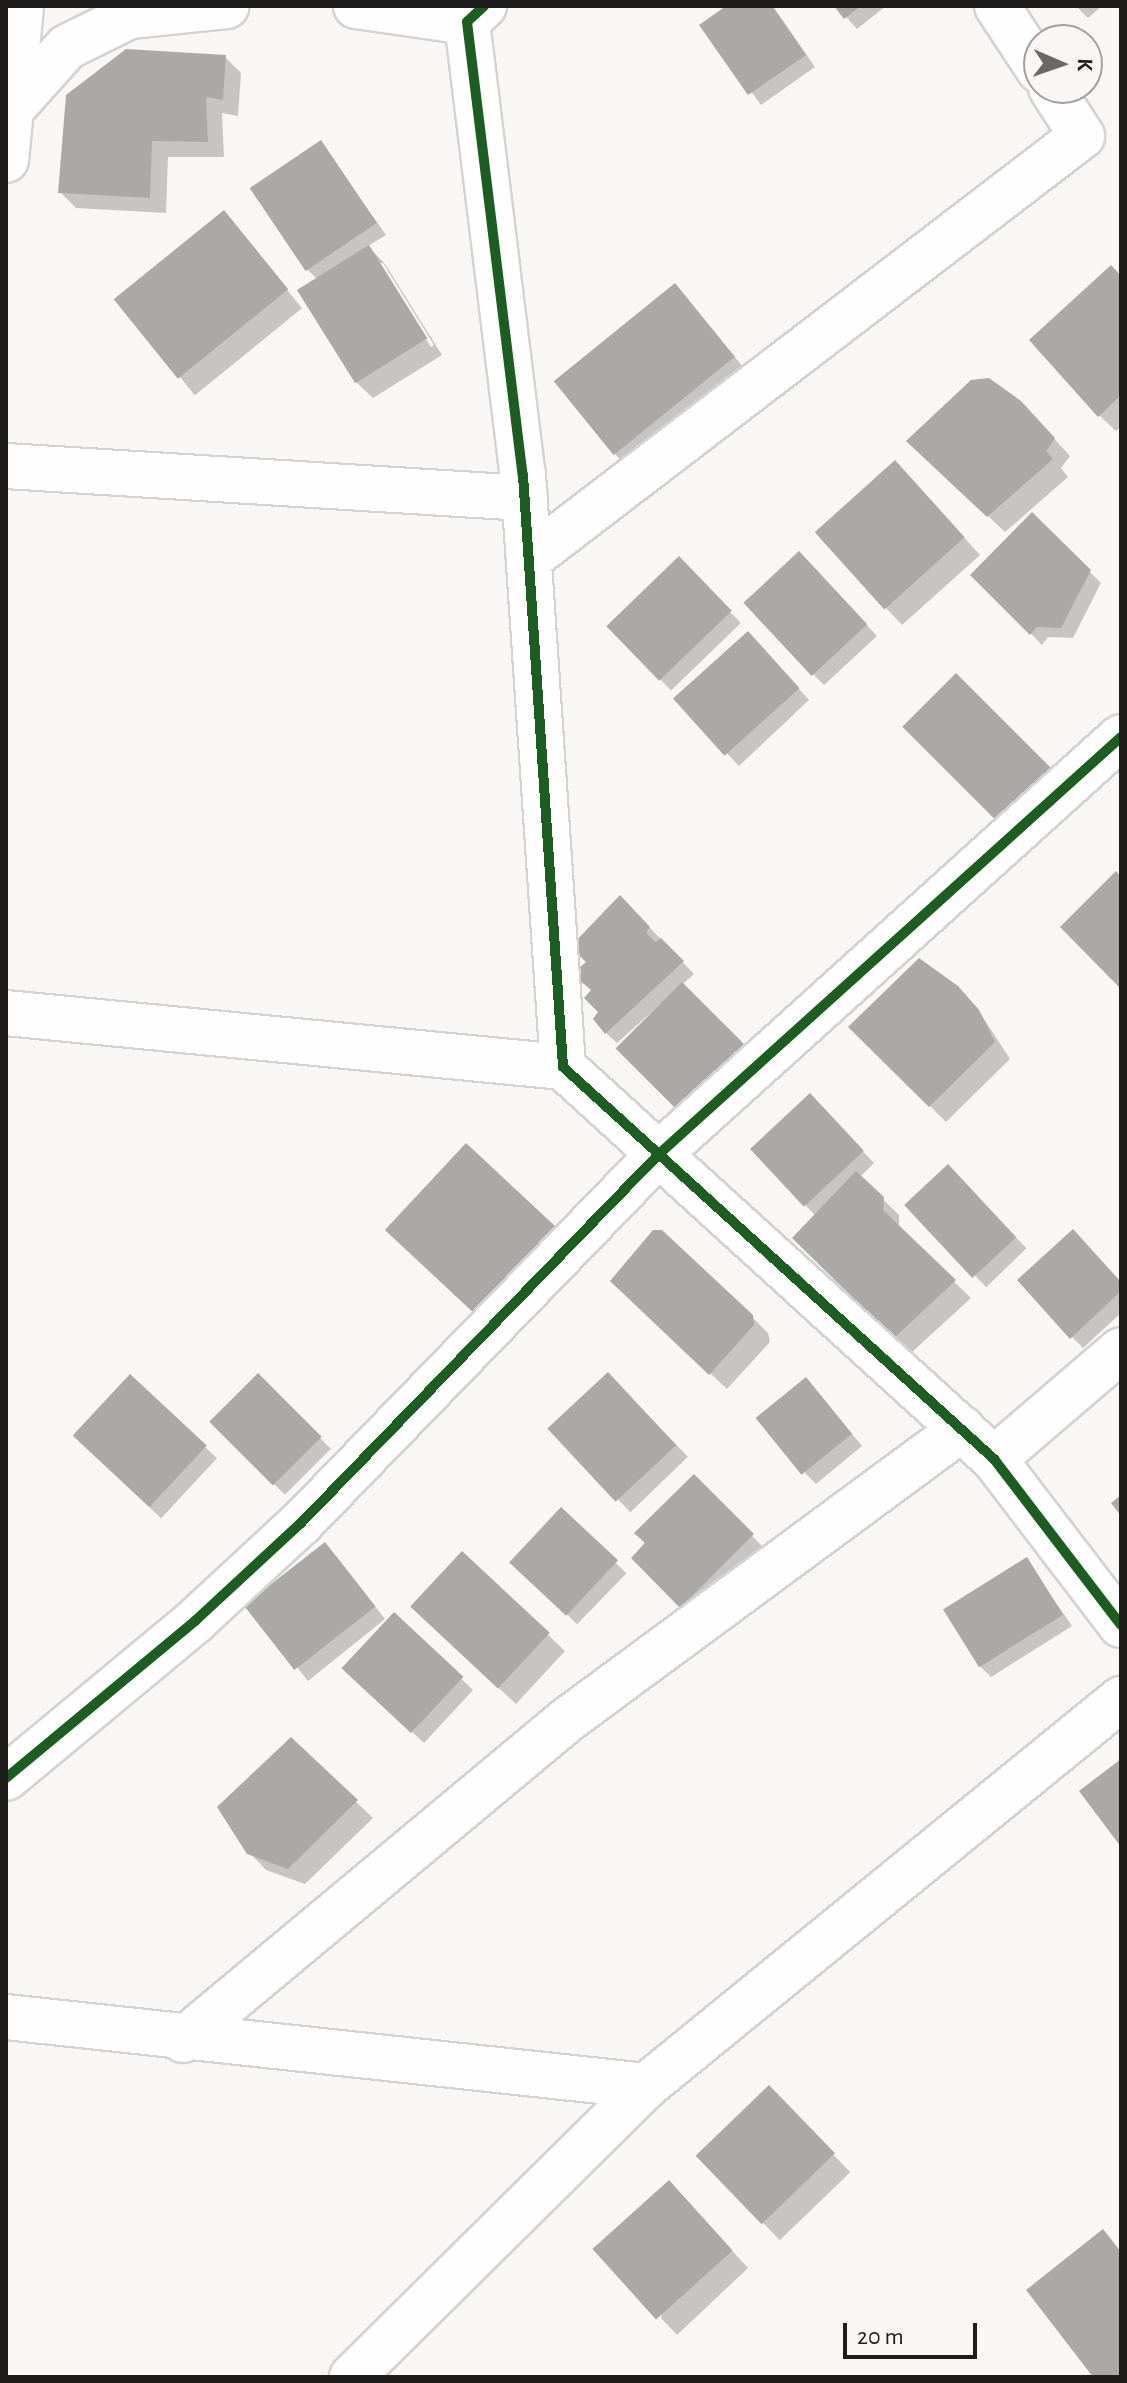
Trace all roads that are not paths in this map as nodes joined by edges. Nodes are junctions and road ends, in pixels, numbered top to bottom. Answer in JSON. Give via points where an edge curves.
{"nodes":[{"id":1,"x":21,"y":6,"type":"edge"},
{"id":2,"x":226,"y":6,"type":"edge"},
{"id":3,"x":356,"y":6,"type":"edge"},
{"id":4,"x":997,"y":6,"type":"edge"},
{"id":5,"x":475,"y":14,"type":"edge"},
{"id":6,"x":1023,"y":46,"type":"edge"},
{"id":7,"x":1061,"y":104,"type":"edge"},
{"id":8,"x":8,"y":115,"type":"edge"},
{"id":9,"x":6,"y":160,"type":"edge"},
{"id":10,"x":6,"y":466,"type":"edge"},
{"id":11,"x":525,"y":498,"type":"junction"},
{"id":12,"x":529,"y":559,"type":"junction"},
{"id":13,"x":1121,"y":737,"type":"edge"},
{"id":14,"x":6,"y":1013,"type":"edge"},
{"id":15,"x":563,"y":1067,"type":"junction"},
{"id":16,"x":659,"y":1154,"type":"junction"},
{"id":17,"x":1121,"y":1350,"type":"edge"},
{"id":18,"x":962,"y":1429,"type":"junction"},
{"id":19,"x":994,"y":1459,"type":"junction"},
{"id":20,"x":1121,"y":1625,"type":"edge"},
{"id":21,"x":1121,"y":1699,"type":"edge"},
{"id":22,"x":6,"y":1778,"type":"edge"},
{"id":23,"x":6,"y":2017,"type":"edge"},
{"id":24,"x":183,"y":2040,"type":"junction"},
{"id":25,"x":646,"y":2086,"type":"junction"},
{"id":26,"x":364,"y":2373,"type":"edge"}],
"edges":[{"from":1,"to":8,"type":"street"},
{"from":2,"to":8,"type":"street","via":[[130,16],[67,47]]},
{"from":3,"to":5,"type":"street"},
{"from":4,"to":6,"type":"street"},
{"from":5,"to":11,"type":"street"},
{"from":7,"to":12,"type":"street","via":[[1082,136]]},
{"from":8,"to":9,"type":"street"},
{"from":10,"to":11,"type":"street"},
{"from":11,"to":12,"type":"street"},
{"from":12,"to":15,"type":"street"},
{"from":13,"to":16,"type":"street"},
{"from":14,"to":15,"type":"street"},
{"from":15,"to":16,"type":"street"},
{"from":16,"to":18,"type":"street"},
{"from":16,"to":22,"type":"street","via":[[301,1523],[195,1621]]},
{"from":17,"to":19,"type":"street"},
{"from":18,"to":19,"type":"street"},
{"from":18,"to":24,"type":"street","via":[[567,1720]]},
{"from":19,"to":20,"type":"street"},
{"from":21,"to":25,"type":"street"},
{"from":23,"to":24,"type":"street"},
{"from":24,"to":25,"type":"street"},
{"from":25,"to":26,"type":"street"}]}
